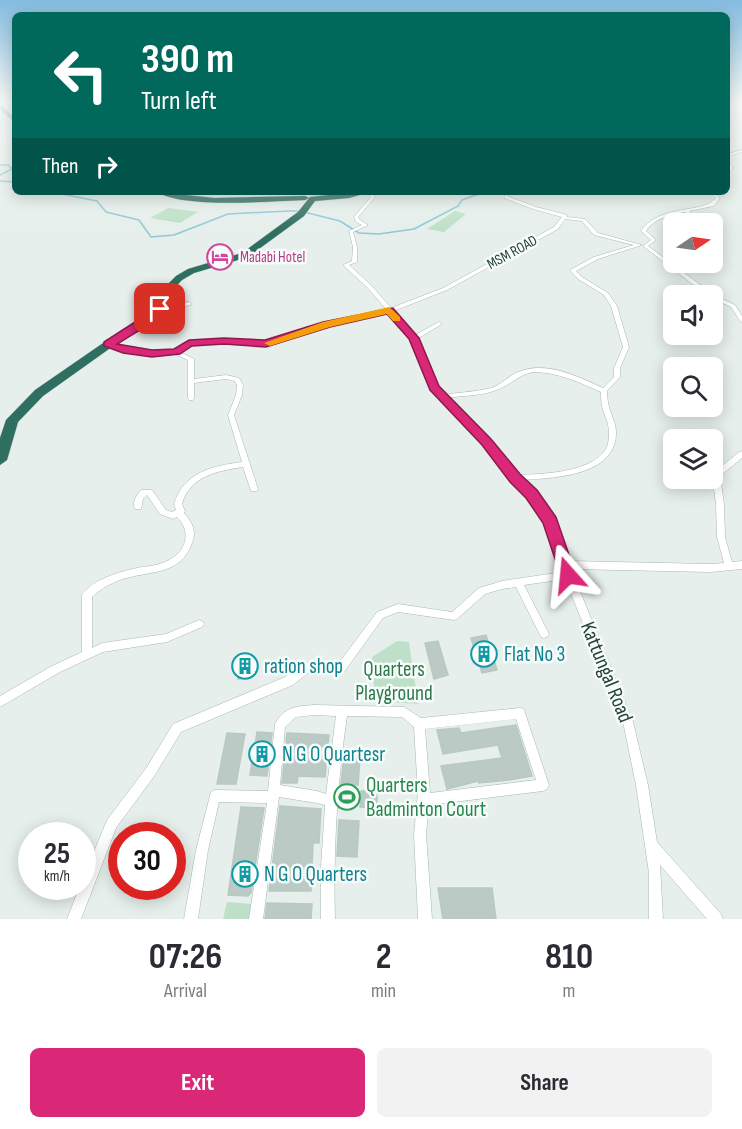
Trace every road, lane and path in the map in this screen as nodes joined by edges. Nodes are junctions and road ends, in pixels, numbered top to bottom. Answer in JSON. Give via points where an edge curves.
{"nodes":[{"id":1,"x":173,"y":195,"type":"edge"},
{"id":2,"x":200,"y":195,"type":"edge"},
{"id":3,"x":352,"y":195,"type":"edge"},
{"id":4,"x":371,"y":195,"type":"edge"},
{"id":5,"x":506,"y":195,"type":"edge"},
{"id":6,"x":715,"y":195,"type":"edge"},
{"id":7,"x":309,"y":201,"type":"junction"},
{"id":8,"x":686,"y":210,"type":"junction"},
{"id":9,"x":689,"y":213,"type":"edge"},
{"id":10,"x":564,"y":218,"type":"junction"},
{"id":11,"x":643,"y":246,"type":"junction"},
{"id":12,"x":697,"y":285,"type":"edge"},
{"id":13,"x":723,"y":301,"type":"edge"},
{"id":14,"x":189,"y":304,"type":"dead end"},
{"id":15,"x":178,"y":306,"type":"junction"},
{"id":16,"x":160,"y":309,"type":"junction"},
{"id":17,"x":389,"y":310,"type":"junction"},
{"id":18,"x":180,"y":314,"type":"dead end"},
{"id":19,"x":742,"y":320,"type":"edge"},
{"id":20,"x":440,"y":324,"type":"dead end"},
{"id":21,"x":414,"y":338,"type":"junction"},
{"id":22,"x":108,"y":344,"type":"junction"},
{"id":23,"x":176,"y":352,"type":"junction"},
{"id":24,"x":192,"y":381,"type":"junction"},
{"id":25,"x":604,"y":391,"type":"junction"},
{"id":26,"x":444,"y":397,"type":"junction"},
{"id":27,"x":191,"y":398,"type":"dead end"},
{"id":28,"x":742,"y":454,"type":"edge"},
{"id":29,"x":0,"y":460,"type":"edge"},
{"id":30,"x":247,"y":464,"type":"junction"},
{"id":31,"x":515,"y":478,"type":"junction"},
{"id":32,"x":254,"y":489,"type":"dead end"},
{"id":33,"x":138,"y":507,"type":"dead end"},
{"id":34,"x":178,"y":513,"type":"junction"},
{"id":35,"x":742,"y":565,"type":"edge"},
{"id":36,"x":729,"y":567,"type":"junction"},
{"id":37,"x":567,"y":570,"type":"junction"},
{"id":38,"x":518,"y":582,"type":"junction"},
{"id":39,"x":199,"y":624,"type":"dead end"},
{"id":40,"x":544,"y":634,"type":"dead end"},
{"id":41,"x":87,"y":654,"type":"junction"},
{"id":42,"x":0,"y":702,"type":"edge"},
{"id":43,"x":342,"y":712,"type":"junction"},
{"id":44,"x":419,"y":724,"type":"junction"},
{"id":45,"x":273,"y":794,"type":"junction"},
{"id":46,"x":423,"y":800,"type":"junction"},
{"id":47,"x":330,"y":801,"type":"junction"},
{"id":48,"x":651,"y":845,"type":"junction"},
{"id":49,"x":74,"y":919,"type":"edge"},
{"id":50,"x":191,"y":919,"type":"edge"},
{"id":51,"x":256,"y":919,"type":"edge"},
{"id":52,"x":328,"y":919,"type":"edge"},
{"id":53,"x":425,"y":919,"type":"edge"},
{"id":54,"x":656,"y":919,"type":"edge"},
{"id":55,"x":716,"y":919,"type":"edge"}],
"edges":[{"from":1,"to":7,"type":"highway"},
{"from":2,"to":7,"type":"highway"},
{"from":3,"to":7,"type":"highway"},
{"from":4,"to":17,"type":"street","name":"Kattungal Road","via":[[356,217],[366,225],[354,230],[354,262],[346,265]]},
{"from":5,"to":10,"type":"street","name":"MSM ROAD"},
{"from":6,"to":8,"type":"street","via":[[718,198],[712,205]]},
{"from":7,"to":16,"type":"highway","via":[[244,255],[179,278]]},
{"from":8,"to":9,"type":"street"},
{"from":8,"to":11,"type":"street","via":[[657,218],[644,227],[643,231],[654,240]]},
{"from":10,"to":11,"type":"street","via":[[583,220],[606,238]]},
{"from":10,"to":17,"type":"street","name":"MSM ROAD","via":[[556,228],[445,289]]},
{"from":11,"to":12,"type":"street"},
{"from":11,"to":25,"type":"street","via":[[596,258],[573,270],[581,280],[607,295],[616,308],[626,347],[617,377]]},
{"from":13,"to":19,"type":"street","via":[[733,306]]},
{"from":14,"to":15,"type":"street"},
{"from":15,"to":16,"type":"street"},
{"from":15,"to":18,"type":"street"},
{"from":16,"to":22,"type":"highway"},
{"from":17,"to":21,"type":"street","name":"Kattungal Road"},
{"from":17,"to":23,"type":"street","name":"MSM ROAD","via":[[327,324],[266,344],[189,343]]},
{"from":20,"to":21,"type":"street"},
{"from":21,"to":26,"type":"street","name":"Kattungal Road","via":[[434,388]]},
{"from":22,"to":23,"type":"street","name":"MSM ROAD","via":[[136,352]]},
{"from":22,"to":29,"type":"highway","via":[[23,407],[5,436]]},
{"from":23,"to":24,"type":"street","via":[[191,359]]},
{"from":24,"to":27,"type":"street"},
{"from":24,"to":30,"type":"street","via":[[237,379],[239,395],[231,415]]},
{"from":25,"to":26,"type":"street","via":[[537,370],[523,372],[490,390]]},
{"from":25,"to":31,"type":"street","via":[[603,405],[613,431],[612,448],[597,464],[553,475]]},
{"from":26,"to":31,"type":"street","name":"Kattungal Road"},
{"from":28,"to":36,"type":"street","via":[[716,475],[721,537]]},
{"from":30,"to":32,"type":"street"},
{"from":30,"to":34,"type":"street","via":[[206,473],[183,489]]},
{"from":31,"to":37,"type":"street","name":"Kattungal Road","via":[[532,494],[550,521]]},
{"from":33,"to":34,"type":"street","via":[[139,498],[149,492],[164,512],[173,516]]},
{"from":34,"to":41,"type":"street","via":[[190,526],[191,534],[182,556],[159,569],[124,575],[87,595]]},
{"from":35,"to":36,"type":"street"},
{"from":36,"to":37,"type":"street"},
{"from":37,"to":38,"type":"street"},
{"from":37,"to":48,"type":"street","name":"Kattungal Road","via":[[628,722]]},
{"from":38,"to":40,"type":"street"},
{"from":38,"to":49,"type":"street","via":[[482,591],[454,615],[398,608],[380,615],[340,669],[306,668],[289,681],[177,728],[111,824]]},
{"from":39,"to":41,"type":"street","via":[[166,638]]},
{"from":41,"to":42,"type":"street"},
{"from":43,"to":44,"type":"street","via":[[404,712]]},
{"from":43,"to":45,"type":"street","via":[[294,712],[280,724]]},
{"from":43,"to":47,"type":"street"},
{"from":44,"to":46,"type":"street"},
{"from":44,"to":46,"type":"street","via":[[520,713],[543,785]]},
{"from":45,"to":47,"type":"street"},
{"from":45,"to":50,"type":"street","via":[[215,796]]},
{"from":45,"to":51,"type":"street"},
{"from":46,"to":53,"type":"street","via":[[420,834]]},
{"from":47,"to":52,"type":"street"},
{"from":48,"to":54,"type":"street","name":"Kattungal Road"},
{"from":48,"to":55,"type":"street"}]}
